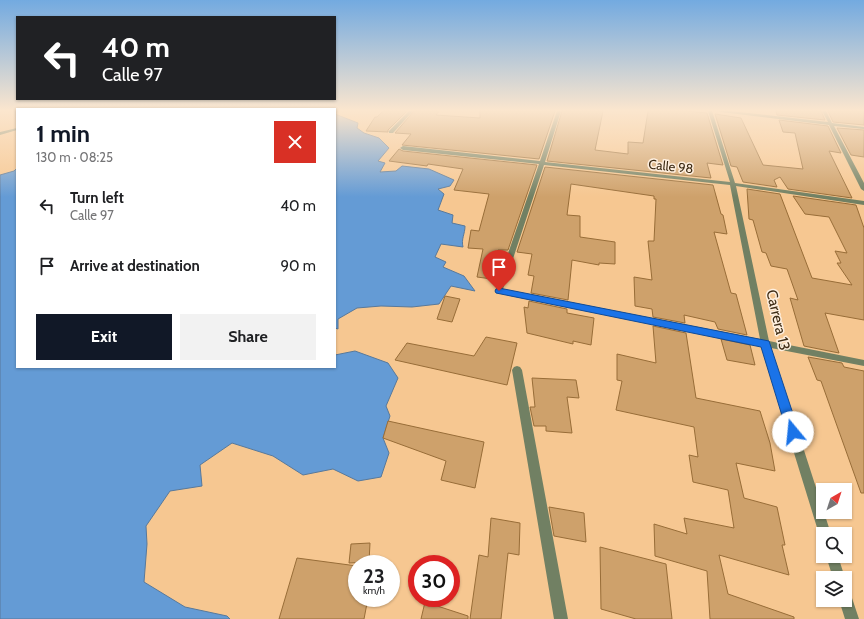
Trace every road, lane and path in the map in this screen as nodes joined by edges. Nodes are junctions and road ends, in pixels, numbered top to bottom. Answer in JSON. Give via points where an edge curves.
{"nodes":[{"id":1,"x":550,"y":140,"type":"edge"},
{"id":2,"x":719,"y":140,"type":"edge"},
{"id":3,"x":840,"y":140,"type":"edge"},
{"id":4,"x":403,"y":148,"type":"dead end"},
{"id":5,"x":542,"y":163,"type":"junction"},
{"id":6,"x":733,"y":184,"type":"junction"},
{"id":7,"x":864,"y":189,"type":"edge"},
{"id":8,"x":864,"y":203,"type":"edge"},
{"id":9,"x":766,"y":344,"type":"junction"},
{"id":10,"x":864,"y":363,"type":"edge"},
{"id":11,"x":517,"y":370,"type":"dead end"},
{"id":12,"x":823,"y":527,"type":"edge"},
{"id":13,"x":848,"y":607,"type":"edge"},
{"id":14,"x":561,"y":619,"type":"edge"},
{"id":15,"x":852,"y":619,"type":"edge"}],
"edges":[{"from":1,"to":5,"type":"street"},
{"from":2,"to":6,"type":"street","name":"Carrera 13"},
{"from":3,"to":7,"type":"street"},
{"from":4,"to":5,"type":"street","name":"Calle 98"},
{"from":5,"to":6,"type":"street","name":"Calle 98"},
{"from":5,"to":9,"type":"street","via":[[499,291]]},
{"from":6,"to":8,"type":"street","name":"Calle 98"},
{"from":6,"to":9,"type":"street","name":"Carrera 13"},
{"from":9,"to":10,"type":"street"},
{"from":9,"to":12,"type":"street","name":"Carrera 13"},
{"from":11,"to":14,"type":"street"},
{"from":13,"to":15,"type":"street"}]}
